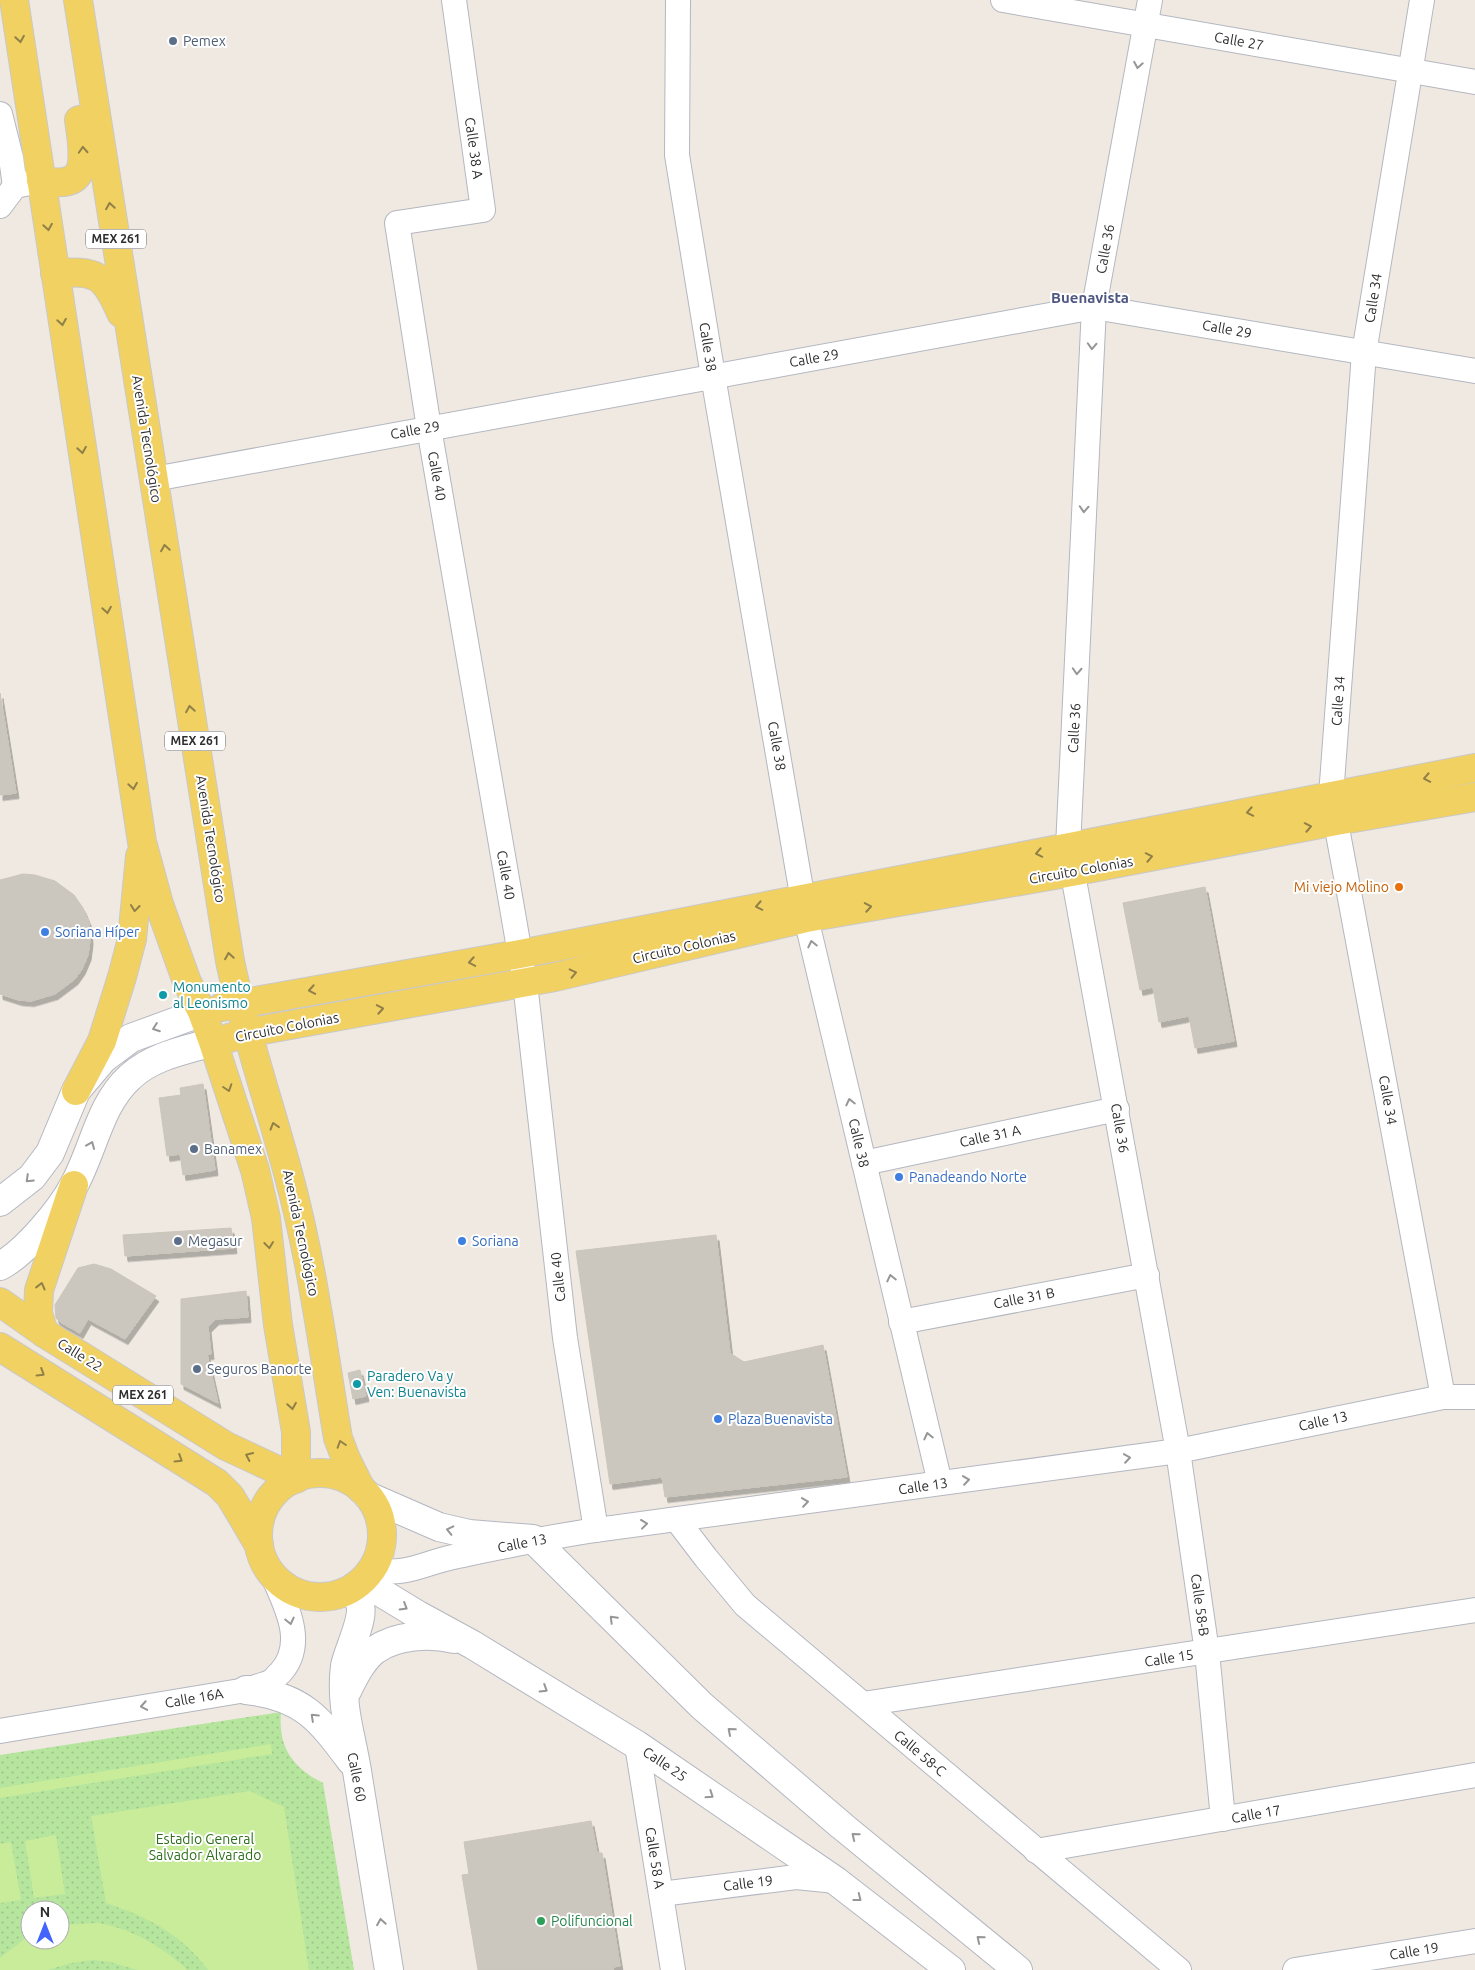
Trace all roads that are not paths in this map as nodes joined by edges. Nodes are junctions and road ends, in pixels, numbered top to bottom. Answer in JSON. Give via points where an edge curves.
{"nodes":[{"id":1,"x":14,"y":0,"type":"edge"},
{"id":2,"x":454,"y":0,"type":"edge"},
{"id":3,"x":678,"y":0,"type":"edge"},
{"id":4,"x":1002,"y":0,"type":"edge"},
{"id":5,"x":1150,"y":0,"type":"edge"},
{"id":6,"x":1422,"y":0,"type":"edge"},
{"id":7,"x":80,"y":10,"type":"edge"},
{"id":8,"x":1145,"y":25,"type":"junction"},
{"id":9,"x":1411,"y":71,"type":"junction"},
{"id":10,"x":1475,"y":82,"type":"edge"},
{"id":11,"x":0,"y":114,"type":"edge"},
{"id":12,"x":5,"y":158,"type":"edge"},
{"id":13,"x":41,"y":180,"type":"junction"},
{"id":14,"x":15,"y":186,"type":"junction"},
{"id":15,"x":0,"y":206,"type":"edge"},
{"id":16,"x":396,"y":223,"type":"joint"},
{"id":17,"x":55,"y":273,"type":"junction"},
{"id":18,"x":1094,"y":307,"type":"junction"},
{"id":19,"x":131,"y":335,"type":"junction"},
{"id":20,"x":1364,"y":352,"type":"junction"},
{"id":21,"x":1475,"y":371,"type":"edge"},
{"id":22,"x":712,"y":376,"type":"junction"},
{"id":23,"x":429,"y":428,"type":"junction"},
{"id":24,"x":154,"y":479,"type":"junction"},
{"id":25,"x":1475,"y":768,"type":"edge"},
{"id":26,"x":1475,"y":797,"type":"edge"},
{"id":27,"x":1334,"y":809,"type":"junction"},
{"id":28,"x":142,"y":842,"type":"junction"},
{"id":29,"x":1070,"y":860,"type":"junction"},
{"id":30,"x":804,"y":908,"type":"junction"},
{"id":31,"x":520,"y":954,"type":"junction"},
{"id":32,"x":525,"y":983,"type":"junction"},
{"id":33,"x":238,"y":1003,"type":"junction"},
{"id":34,"x":202,"y":1012,"type":"junction"},
{"id":35,"x":246,"y":1033,"type":"junction"},
{"id":36,"x":213,"y":1042,"type":"junction"},
{"id":37,"x":76,"y":1091,"type":"junction"},
{"id":38,"x":1117,"y":1108,"type":"junction"},
{"id":39,"x":864,"y":1163,"type":"junction"},
{"id":40,"x":74,"y":1185,"type":"junction"},
{"id":41,"x":0,"y":1202,"type":"edge"},
{"id":42,"x":0,"y":1266,"type":"edge"},
{"id":43,"x":1146,"y":1274,"type":"junction"},
{"id":44,"x":0,"y":1302,"type":"edge"},
{"id":45,"x":901,"y":1322,"type":"junction"},
{"id":46,"x":44,"y":1333,"type":"junction"},
{"id":47,"x":0,"y":1347,"type":"edge"},
{"id":48,"x":1443,"y":1397,"type":"junction"},
{"id":49,"x":1475,"y":1397,"type":"edge"},
{"id":50,"x":1178,"y":1451,"type":"junction"},
{"id":51,"x":293,"y":1480,"type":"junction"},
{"id":52,"x":940,"y":1483,"type":"junction"},
{"id":53,"x":364,"y":1492,"type":"junction"},
{"id":54,"x":677,"y":1520,"type":"junction"},
{"id":55,"x":596,"y":1530,"type":"junction"},
{"id":56,"x":533,"y":1540,"type":"junction"},
{"id":57,"x":259,"y":1545,"type":"junction"},
{"id":58,"x":273,"y":1576,"type":"junction"},
{"id":59,"x":361,"y":1581,"type":"junction"},
{"id":60,"x":1475,"y":1610,"type":"edge"},
{"id":61,"x":473,"y":1645,"type":"junction"},
{"id":62,"x":1207,"y":1652,"type":"junction"},
{"id":63,"x":246,"y":1690,"type":"junction"},
{"id":64,"x":344,"y":1697,"type":"junction"},
{"id":65,"x":863,"y":1704,"type":"junction"},
{"id":66,"x":0,"y":1731,"type":"edge"},
{"id":67,"x":637,"y":1745,"type":"junction"},
{"id":68,"x":357,"y":1768,"type":"junction"},
{"id":69,"x":1475,"y":1775,"type":"edge"},
{"id":70,"x":1223,"y":1819,"type":"junction"},
{"id":71,"x":1036,"y":1851,"type":"junction"},
{"id":72,"x":836,"y":1881,"type":"junction"},
{"id":73,"x":661,"y":1894,"type":"junction"},
{"id":74,"x":1475,"y":1941,"type":"edge"},
{"id":75,"x":389,"y":1970,"type":"edge"},
{"id":76,"x":673,"y":1970,"type":"edge"},
{"id":77,"x":952,"y":1970,"type":"edge"},
{"id":78,"x":1018,"y":1970,"type":"edge"},
{"id":79,"x":1179,"y":1970,"type":"edge"},
{"id":80,"x":1295,"y":1970,"type":"edge"}],
"edges":[{"from":1,"to":13,"type":"main road","one_way":true},
{"from":2,"to":16,"type":"street","name":"Calle 38 A","via":[[483,210]]},
{"from":3,"to":22,"type":"street","name":"Calle 38","via":[[677,155]]},
{"from":4,"to":8,"type":"street","name":"Calle 27"},
{"from":5,"to":8,"type":"street","name":"Calle 36"},
{"from":6,"to":9,"type":"street","name":"Calle 34"},
{"from":13,"to":7,"type":"main road","one_way":true,"via":[[59,184],[71,181],[83,163],[84,150],[71,63]]},
{"from":19,"to":7,"type":"main road","name":"Avenida Tecnológico","number":"MEX 261","one_way":true},
{"from":8,"to":9,"type":"street","name":"Calle 27"},
{"from":8,"to":18,"type":"street","name":"Calle 36","one_way":true},
{"from":9,"to":10,"type":"street","name":"Calle 27"},
{"from":9,"to":20,"type":"street","name":"Calle 34"},
{"from":11,"to":12,"type":"street"},
{"from":12,"to":14,"type":"street"},
{"from":13,"to":14,"type":"street"},
{"from":13,"to":17,"type":"main road","one_way":true},
{"from":14,"to":15,"type":"street"},
{"from":16,"to":23,"type":"street","name":"Calle 40"},
{"from":17,"to":19,"type":"main road","via":[[97,275],[115,299]]},
{"from":17,"to":28,"type":"main road","one_way":true},
{"from":18,"to":20,"type":"street","name":"Calle 29"},
{"from":18,"to":22,"type":"street","name":"Calle 29"},
{"from":18,"to":29,"type":"street","name":"Calle 36","one_way":true},
{"from":19,"to":24,"type":"main road","name":"Avenida Tecnológico","number":"MEX 261"},
{"from":20,"to":21,"type":"street","name":"Calle 29"},
{"from":20,"to":27,"type":"street","name":"Calle 34"},
{"from":22,"to":23,"type":"street","name":"Calle 29"},
{"from":22,"to":30,"type":"street","name":"Calle 38"},
{"from":23,"to":24,"type":"street","name":"Calle 29"},
{"from":23,"to":31,"type":"street","name":"Calle 40"},
{"from":33,"to":24,"type":"main road","name":"Avenida Tecnológico","number":"MEX 261","one_way":true},
{"from":25,"to":27,"type":"main road","name":"Circuito Colonias","one_way":true},
{"from":26,"to":27,"type":"main road","name":"Circuito Colonias"},
{"from":27,"to":29,"type":"main road","name":"Circuito Colonias"},
{"from":27,"to":48,"type":"street","name":"Calle 34"},
{"from":28,"to":34,"type":"main road","via":[[159,904]]},
{"from":28,"to":37,"type":"main road","one_way":true,"via":[[132,939],[122,977],[102,1040]]},
{"from":29,"to":30,"type":"main road","name":"Circuito Colonias"},
{"from":29,"to":38,"type":"street","name":"Calle 36"},
{"from":30,"to":31,"type":"main road","name":"Circuito Colonias","one_way":true},
{"from":32,"to":30,"type":"main road","name":"Circuito Colonias","one_way":true},
{"from":39,"to":30,"type":"street","name":"Calle 38","one_way":true},
{"from":31,"to":32,"type":"street","name":"Calle 40"},
{"from":31,"to":33,"type":"main road","name":"Circuito Colonias","one_way":true},
{"from":35,"to":32,"type":"main road","name":"Circuito Colonias","one_way":true},
{"from":32,"to":55,"type":"street","name":"Calle 40","via":[[565,1338]]},
{"from":33,"to":34,"type":"main road","name":"Circuito Colonias"},
{"from":33,"to":35,"type":"main road","name":"Avenida Tecnológico","number":"MEX 261"},
{"from":34,"to":36,"type":"main road"},
{"from":34,"to":37,"type":"main road","name":"Circuito Colonias","one_way":true,"via":[[131,1038],[103,1059]]},
{"from":35,"to":36,"type":"main road","name":"Circuito Colonias"},
{"from":53,"to":35,"type":"main road","name":"Avenida Tecnológico","number":"MEX 261","one_way":true,"via":[[338,1438],[306,1244]]},
{"from":40,"to":36,"type":"main road","name":"Circuito Colonias","one_way":true,"via":[[111,1097],[131,1076],[162,1056]]},
{"from":36,"to":51,"type":"main road","one_way":true,"via":[[255,1170],[266,1218],[278,1325],[296,1432]]},
{"from":37,"to":41,"type":"main road","name":"Circuito Colonias","one_way":true,"via":[[50,1153],[32,1177]]},
{"from":38,"to":39,"type":"street","name":"Calle 31 A"},
{"from":38,"to":43,"type":"street","name":"Calle 36"},
{"from":45,"to":39,"type":"street","name":"Calle 38","one_way":true},
{"from":40,"to":42,"type":"main road","name":"Circuito Colonias","via":[[38,1235]]},
{"from":46,"to":40,"type":"main road","one_way":true,"via":[[38,1313],[39,1290]]},
{"from":43,"to":45,"type":"street","name":"Calle 31 B"},
{"from":43,"to":50,"type":"street","name":"Calle 36"},
{"from":44,"to":46,"type":"main road","name":"Calle 22","number":"MEX 261"},
{"from":52,"to":45,"type":"street","name":"Calle 38","one_way":true},
{"from":51,"to":46,"type":"main road","name":"Calle 22","number":"MEX 261","one_way":true,"via":[[226,1446]]},
{"from":47,"to":57,"type":"main road","number":"MEX 261","one_way":true,"via":[[217,1482],[230,1496]]},
{"from":48,"to":49,"type":"street","name":"Calle 13"},
{"from":48,"to":50,"type":"street","name":"Calle 13"},
{"from":52,"to":50,"type":"street","name":"Calle 13","one_way":true},
{"from":50,"to":62,"type":"street","name":"Calle 58-B"},
{"from":51,"to":53,"type":"main road","via":[[307,1475],[330,1474]]},
{"from":51,"to":57,"type":"main road","via":[[277,1491],[263,1512]]},
{"from":54,"to":52,"type":"street","name":"Calle 13","one_way":true},
{"from":56,"to":53,"type":"main road","one_way":true,"via":[[469,1534],[439,1527]]},
{"from":53,"to":59,"type":"main road","via":[[378,1513],[382,1533],[380,1553]]},
{"from":55,"to":54,"type":"street","name":"Calle 13","one_way":true},
{"from":54,"to":65,"type":"street","name":"Calle 58-C","via":[[745,1605]]},
{"from":55,"to":56,"type":"street","name":"Calle 13"},
{"from":56,"to":59,"type":"street","name":"Calle 13"},
{"from":78,"to":56,"type":"main road","one_way":true,"via":[[702,1706]]},
{"from":57,"to":58,"type":"main road"},
{"from":58,"to":59,"type":"main road","via":[[295,1592],[308,1596],[336,1596]]},
{"from":58,"to":63,"type":"street","name":"Calle 16A","one_way":true,"via":[[290,1617],[293,1650],[287,1665],[272,1681]]},
{"from":59,"to":61,"type":"main road","name":"Calle 25","one_way":true},
{"from":59,"to":64,"type":"main road","name":"Calle 60","via":[[358,1598],[362,1608],[345,1667]]},
{"from":60,"to":62,"type":"street","name":"Calle 15"},
{"from":61,"to":64,"type":"main road","via":[[447,1638],[420,1636],[396,1640],[375,1650],[358,1669]]},
{"from":61,"to":67,"type":"main road","name":"Calle 25","one_way":true},
{"from":62,"to":65,"type":"street","name":"Calle 15"},
{"from":62,"to":70,"type":"street","name":"Calle 58-B"},
{"from":63,"to":66,"type":"street","name":"Calle 16A","one_way":true},
{"from":68,"to":63,"type":"main road","one_way":true,"via":[[306,1709],[267,1692]]},
{"from":64,"to":68,"type":"main road","name":"Calle 60","via":[[345,1718]]},
{"from":65,"to":71,"type":"street","name":"Calle 58-C"},
{"from":67,"to":72,"type":"main road","name":"Calle 25","one_way":true},
{"from":67,"to":73,"type":"street","name":"Calle 58 A"},
{"from":75,"to":68,"type":"main road","name":"Calle 60","one_way":true},
{"from":69,"to":70,"type":"street","name":"Calle 17"},
{"from":70,"to":71,"type":"street","name":"Calle 17"},
{"from":71,"to":79,"type":"street","name":"Calle 58-C"},
{"from":72,"to":73,"type":"street","name":"Calle 19","via":[[796,1877]]},
{"from":72,"to":77,"type":"main road","name":"Calle 25","one_way":true},
{"from":73,"to":76,"type":"street","name":"Calle 58 A"},
{"from":74,"to":80,"type":"street","name":"Calle 19"}]}
